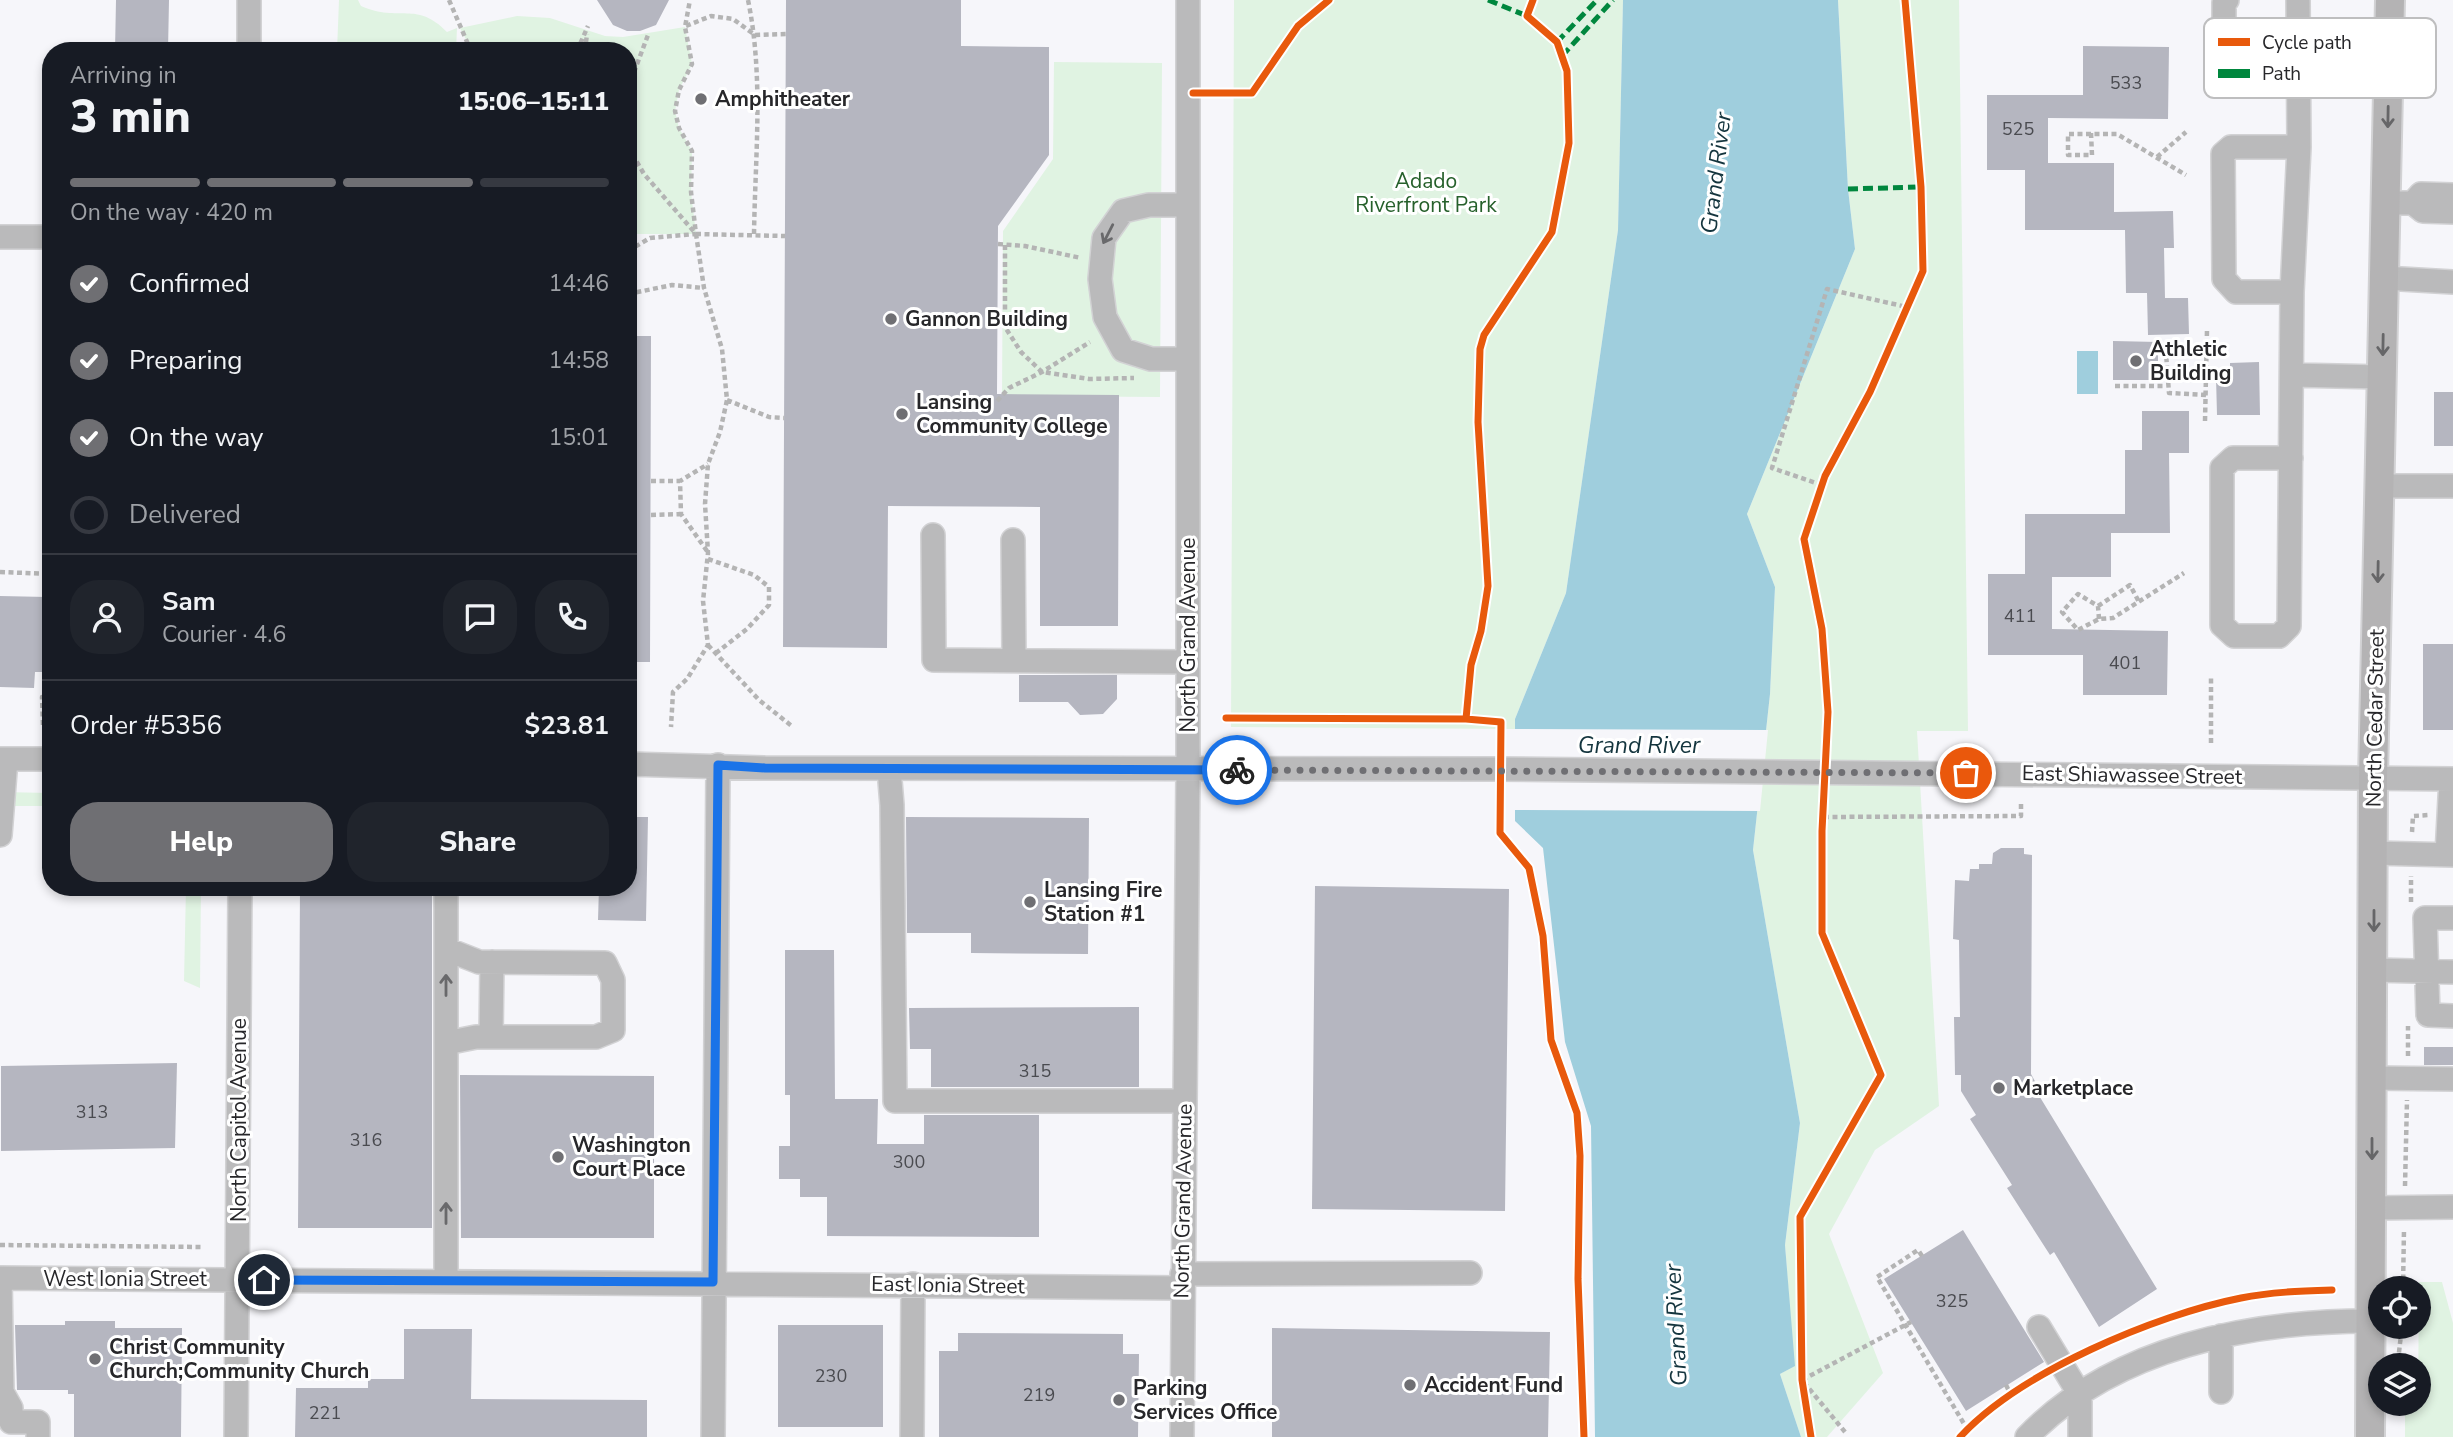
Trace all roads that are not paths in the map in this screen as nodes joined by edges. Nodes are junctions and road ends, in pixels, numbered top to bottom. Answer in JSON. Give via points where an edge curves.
{"nodes":[{"id":1,"x":249,"y":0,"type":"edge"},
{"id":2,"x":1188,"y":0,"type":"edge"},
{"id":3,"x":2227,"y":0,"type":"edge"},
{"id":4,"x":2298,"y":0,"type":"edge"},
{"id":5,"x":2390,"y":0,"type":"edge"},
{"id":6,"x":2224,"y":18,"type":"edge"},
{"id":7,"x":2298,"y":18,"type":"edge"},
{"id":8,"x":2391,"y":18,"type":"edge"},
{"id":9,"x":249,"y":42,"type":"edge"},
{"id":10,"x":2299,"y":98,"type":"edge"},
{"id":11,"x":2394,"y":98,"type":"edge"},
{"id":12,"x":2299,"y":148,"type":"junction"},
{"id":13,"x":2453,"y":195,"type":"edge"},
{"id":14,"x":2399,"y":203,"type":"junction"},
{"id":15,"x":1187,"y":205,"type":"junction"},
{"id":16,"x":2453,"y":212,"type":"edge"},
{"id":17,"x":0,"y":237,"type":"edge"},
{"id":18,"x":42,"y":237,"type":"edge"},
{"id":19,"x":2384,"y":278,"type":"junction"},
{"id":20,"x":2453,"y":282,"type":"edge"},
{"id":21,"x":2292,"y":292,"type":"junction"},
{"id":22,"x":1188,"y":359,"type":"junction"},
{"id":23,"x":2292,"y":375,"type":"junction"},
{"id":24,"x":2382,"y":377,"type":"junction"},
{"id":25,"x":2291,"y":458,"type":"junction"},
{"id":26,"x":2379,"y":486,"type":"junction"},
{"id":27,"x":2453,"y":486,"type":"edge"},
{"id":28,"x":933,"y":535,"type":"dead end"},
{"id":29,"x":1013,"y":540,"type":"dead end"},
{"id":30,"x":1014,"y":660,"type":"junction"},
{"id":31,"x":1188,"y":662,"type":"junction"},
{"id":32,"x":3,"y":759,"type":"edge"},
{"id":33,"x":42,"y":759,"type":"edge"},
{"id":34,"x":637,"y":764,"type":"edge"},
{"id":35,"x":718,"y":765,"type":"junction"},
{"id":36,"x":889,"y":769,"type":"junction"},
{"id":37,"x":1188,"y":770,"type":"junction"},
{"id":38,"x":2373,"y":778,"type":"junction"},
{"id":39,"x":2452,"y":779,"type":"edge"},
{"id":40,"x":0,"y":835,"type":"edge"},
{"id":41,"x":2374,"y":853,"type":"junction"},
{"id":42,"x":2450,"y":855,"type":"edge"},
{"id":43,"x":240,"y":896,"type":"edge"},
{"id":44,"x":446,"y":896,"type":"edge"},
{"id":45,"x":2453,"y":918,"type":"edge"},
{"id":46,"x":446,"y":949,"type":"junction"},
{"id":47,"x":492,"y":962,"type":"junction"},
{"id":48,"x":2374,"y":970,"type":"junction"},
{"id":49,"x":2425,"y":971,"type":"junction"},
{"id":50,"x":2453,"y":972,"type":"edge"},
{"id":51,"x":2453,"y":1016,"type":"edge"},
{"id":52,"x":491,"y":1037,"type":"junction"},
{"id":53,"x":446,"y":1043,"type":"junction"},
{"id":54,"x":2372,"y":1078,"type":"junction"},
{"id":55,"x":2453,"y":1079,"type":"edge"},
{"id":56,"x":1184,"y":1101,"type":"junction"},
{"id":57,"x":2453,"y":1207,"type":"edge"},
{"id":58,"x":2372,"y":1208,"type":"junction"},
{"id":59,"x":1470,"y":1273,"type":"dead end"},
{"id":60,"x":2371,"y":1276,"type":"edge"},
{"id":61,"x":0,"y":1278,"type":"edge"},
{"id":62,"x":239,"y":1280,"type":"junction"},
{"id":63,"x":446,"y":1281,"type":"junction"},
{"id":64,"x":1182,"y":1281,"type":"junction"},
{"id":65,"x":713,"y":1282,"type":"junction"},
{"id":66,"x":913,"y":1284,"type":"junction"},
{"id":67,"x":2368,"y":1321,"type":"edge"},
{"id":68,"x":2039,"y":1327,"type":"dead end"},
{"id":69,"x":2221,"y":1336,"type":"junction"},
{"id":70,"x":2370,"y":1339,"type":"edge"},
{"id":71,"x":2221,"y":1392,"type":"dead end"},
{"id":72,"x":2080,"y":1395,"type":"junction"},
{"id":73,"x":38,"y":1437,"type":"edge"},
{"id":74,"x":236,"y":1437,"type":"edge"},
{"id":75,"x":713,"y":1437,"type":"edge"},
{"id":76,"x":912,"y":1437,"type":"edge"},
{"id":77,"x":1182,"y":1437,"type":"edge"},
{"id":78,"x":2027,"y":1437,"type":"edge"},
{"id":79,"x":2080,"y":1437,"type":"edge"},
{"id":80,"x":2370,"y":1437,"type":"edge"}],
"edges":[{"from":1,"to":9,"type":"street"},
{"from":2,"to":15,"type":"street","name":"North Grand Avenue"},
{"from":3,"to":6,"type":"street"},
{"from":4,"to":7,"type":"street"},
{"from":5,"to":8,"type":"main road","name":"North Cedar Street","one_way":true},
{"from":10,"to":12,"type":"street"},
{"from":11,"to":14,"type":"main road","name":"North Cedar Street","one_way":true},
{"from":12,"to":21,"type":"street"},
{"from":12,"to":21,"type":"street","via":[[2231,147],[2223,154],[2224,279],[2235,292]]},
{"from":13,"to":14,"type":"street","via":[[2421,194]]},
{"from":14,"to":16,"type":"street","via":[[2423,211]]},
{"from":14,"to":19,"type":"main road","name":"North Cedar Street"},
{"from":15,"to":22,"type":"street","name":"North Grand Avenue"},
{"from":15,"to":22,"type":"street","one_way":true,"via":[[1149,205],[1123,211],[1104,238],[1100,279],[1105,317],[1123,350],[1151,359]]},
{"from":17,"to":18,"type":"street"},
{"from":19,"to":20,"type":"street"},
{"from":19,"to":24,"type":"main road","name":"North Cedar Street","one_way":true},
{"from":21,"to":23,"type":"street"},
{"from":22,"to":31,"type":"street","name":"North Grand Avenue"},
{"from":23,"to":24,"type":"street"},
{"from":23,"to":25,"type":"street"},
{"from":24,"to":26,"type":"main road","name":"North Cedar Street"},
{"from":25,"to":25,"type":"street","via":[[2289,626],[2279,636],[2234,636],[2222,625],[2222,468],[2233,457]]},
{"from":26,"to":27,"type":"street"},
{"from":26,"to":38,"type":"main road","name":"North Cedar Street","one_way":true},
{"from":28,"to":30,"type":"street","via":[[934,660]]},
{"from":29,"to":30,"type":"street"},
{"from":30,"to":31,"type":"street"},
{"from":31,"to":37,"type":"street","name":"North Grand Avenue"},
{"from":32,"to":33,"type":"street"},
{"from":32,"to":40,"type":"street"},
{"from":34,"to":35,"type":"street","name":"East Shiawassee Street"},
{"from":35,"to":36,"type":"street","name":"East Shiawassee Street"},
{"from":35,"to":65,"type":"street"},
{"from":36,"to":37,"type":"street","name":"East Shiawassee Street"},
{"from":36,"to":56,"type":"street","via":[[895,1101]]},
{"from":37,"to":38,"type":"street","name":"East Shiawassee Street"},
{"from":37,"to":56,"type":"street","name":"North Grand Avenue"},
{"from":38,"to":39,"type":"street","name":"East Shiawassee Street"},
{"from":38,"to":41,"type":"main road","name":"North Cedar Street"},
{"from":39,"to":42,"type":"street"},
{"from":41,"to":42,"type":"street"},
{"from":41,"to":48,"type":"main road","name":"North Cedar Street","one_way":true},
{"from":43,"to":62,"type":"street","name":"North Capitol Avenue"},
{"from":44,"to":46,"type":"street"},
{"from":45,"to":49,"type":"street","via":[[2426,918]]},
{"from":46,"to":47,"type":"street","via":[[479,962]]},
{"from":53,"to":46,"type":"street","one_way":true},
{"from":47,"to":52,"type":"street"},
{"from":47,"to":52,"type":"street","via":[[605,963],[613,980],[612,1030],[596,1037]]},
{"from":48,"to":49,"type":"street"},
{"from":48,"to":54,"type":"main road","name":"North Cedar Street"},
{"from":49,"to":50,"type":"street"},
{"from":49,"to":51,"type":"street","via":[[2428,1015]]},
{"from":52,"to":53,"type":"street"},
{"from":63,"to":53,"type":"street","one_way":true},
{"from":54,"to":55,"type":"street"},
{"from":54,"to":58,"type":"main road","name":"North Cedar Street","one_way":true},
{"from":56,"to":64,"type":"street","name":"North Grand Avenue"},
{"from":57,"to":58,"type":"street"},
{"from":58,"to":60,"type":"main road","name":"North Cedar Street"},
{"from":59,"to":64,"type":"street","name":"East Ionia Street"},
{"from":61,"to":62,"type":"street","name":"West Ionia Street"},
{"from":61,"to":73,"type":"street","via":[[2,1392],[10,1408],[10,1422],[38,1422]]},
{"from":62,"to":63,"type":"street","name":"West Ionia Street"},
{"from":62,"to":74,"type":"street","name":"North Capitol Avenue"},
{"from":63,"to":65,"type":"street","name":"West Ionia Street"},
{"from":64,"to":66,"type":"street","name":"East Ionia Street"},
{"from":64,"to":77,"type":"street","name":"North Grand Avenue"},
{"from":65,"to":66,"type":"street","name":"East Ionia Street"},
{"from":65,"to":75,"type":"street"},
{"from":66,"to":76,"type":"street"},
{"from":67,"to":69,"type":"street","via":[[2316,1321]]},
{"from":68,"to":72,"type":"street"},
{"from":69,"to":71,"type":"street"},
{"from":69,"to":72,"type":"street","via":[[2174,1348],[2105,1378]]},
{"from":70,"to":80,"type":"main road","name":"North Cedar Street"},
{"from":72,"to":78,"type":"street"},
{"from":72,"to":79,"type":"street"}]}
